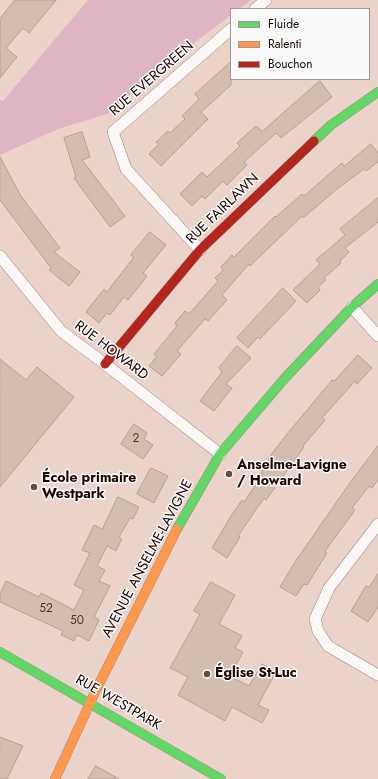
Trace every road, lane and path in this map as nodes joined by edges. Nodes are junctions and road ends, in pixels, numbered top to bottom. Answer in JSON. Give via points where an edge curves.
{"nodes":[{"id":1,"x":266,"y":0,"type":"edge"},
{"id":2,"x":256,"y":8,"type":"edge"},
{"id":3,"x":230,"y":29,"type":"edge"},
{"id":4,"x":378,"y":92,"type":"edge"},
{"id":5,"x":200,"y":250,"type":"junction"},
{"id":6,"x":0,"y":256,"type":"edge"},
{"id":7,"x":378,"y":284,"type":"edge"},
{"id":8,"x":352,"y":307,"type":"junction"},
{"id":9,"x":378,"y":336,"type":"edge"},
{"id":10,"x":106,"y":364,"type":"junction"},
{"id":11,"x":220,"y":454,"type":"junction"},
{"id":12,"x":378,"y":524,"type":"edge"},
{"id":13,"x":0,"y":652,"type":"edge"},
{"id":14,"x":378,"y":675,"type":"edge"},
{"id":15,"x":90,"y":703,"type":"junction"},
{"id":16,"x":55,"y":779,"type":"edge"},
{"id":17,"x":221,"y":779,"type":"edge"}],
"edges":[{"from":1,"to":2,"type":"street"},
{"from":3,"to":5,"type":"street","name":"RUE EVERGREEN","via":[[113,132],[126,169]]},
{"from":4,"to":5,"type":"street","name":"RUE FAIRLAWN","via":[[331,125]]},
{"from":5,"to":10,"type":"street","name":"RUE FAIRLAWN"},
{"from":6,"to":10,"type":"street","name":"RUE HOWARD","via":[[60,331]]},
{"from":7,"to":8,"type":"street","name":"AVENUE ANSELME-LAVIGNE"},
{"from":8,"to":9,"type":"street"},
{"from":8,"to":11,"type":"street","name":"AVENUE ANSELME-LAVIGNE","via":[[285,378]]},
{"from":10,"to":11,"type":"street","name":"RUE HOWARD"},
{"from":11,"to":15,"type":"street","name":"AVENUE ANSELME-LAVIGNE","via":[[171,539]]},
{"from":12,"to":14,"type":"street","via":[[329,588],[315,619],[318,631],[328,646]]},
{"from":13,"to":15,"type":"street","name":"RUE WESTPARK"},
{"from":15,"to":16,"type":"street","name":"AVENUE ANSELME-LAVIGNE"},
{"from":15,"to":17,"type":"street","name":"RUE WESTPARK"}]}
